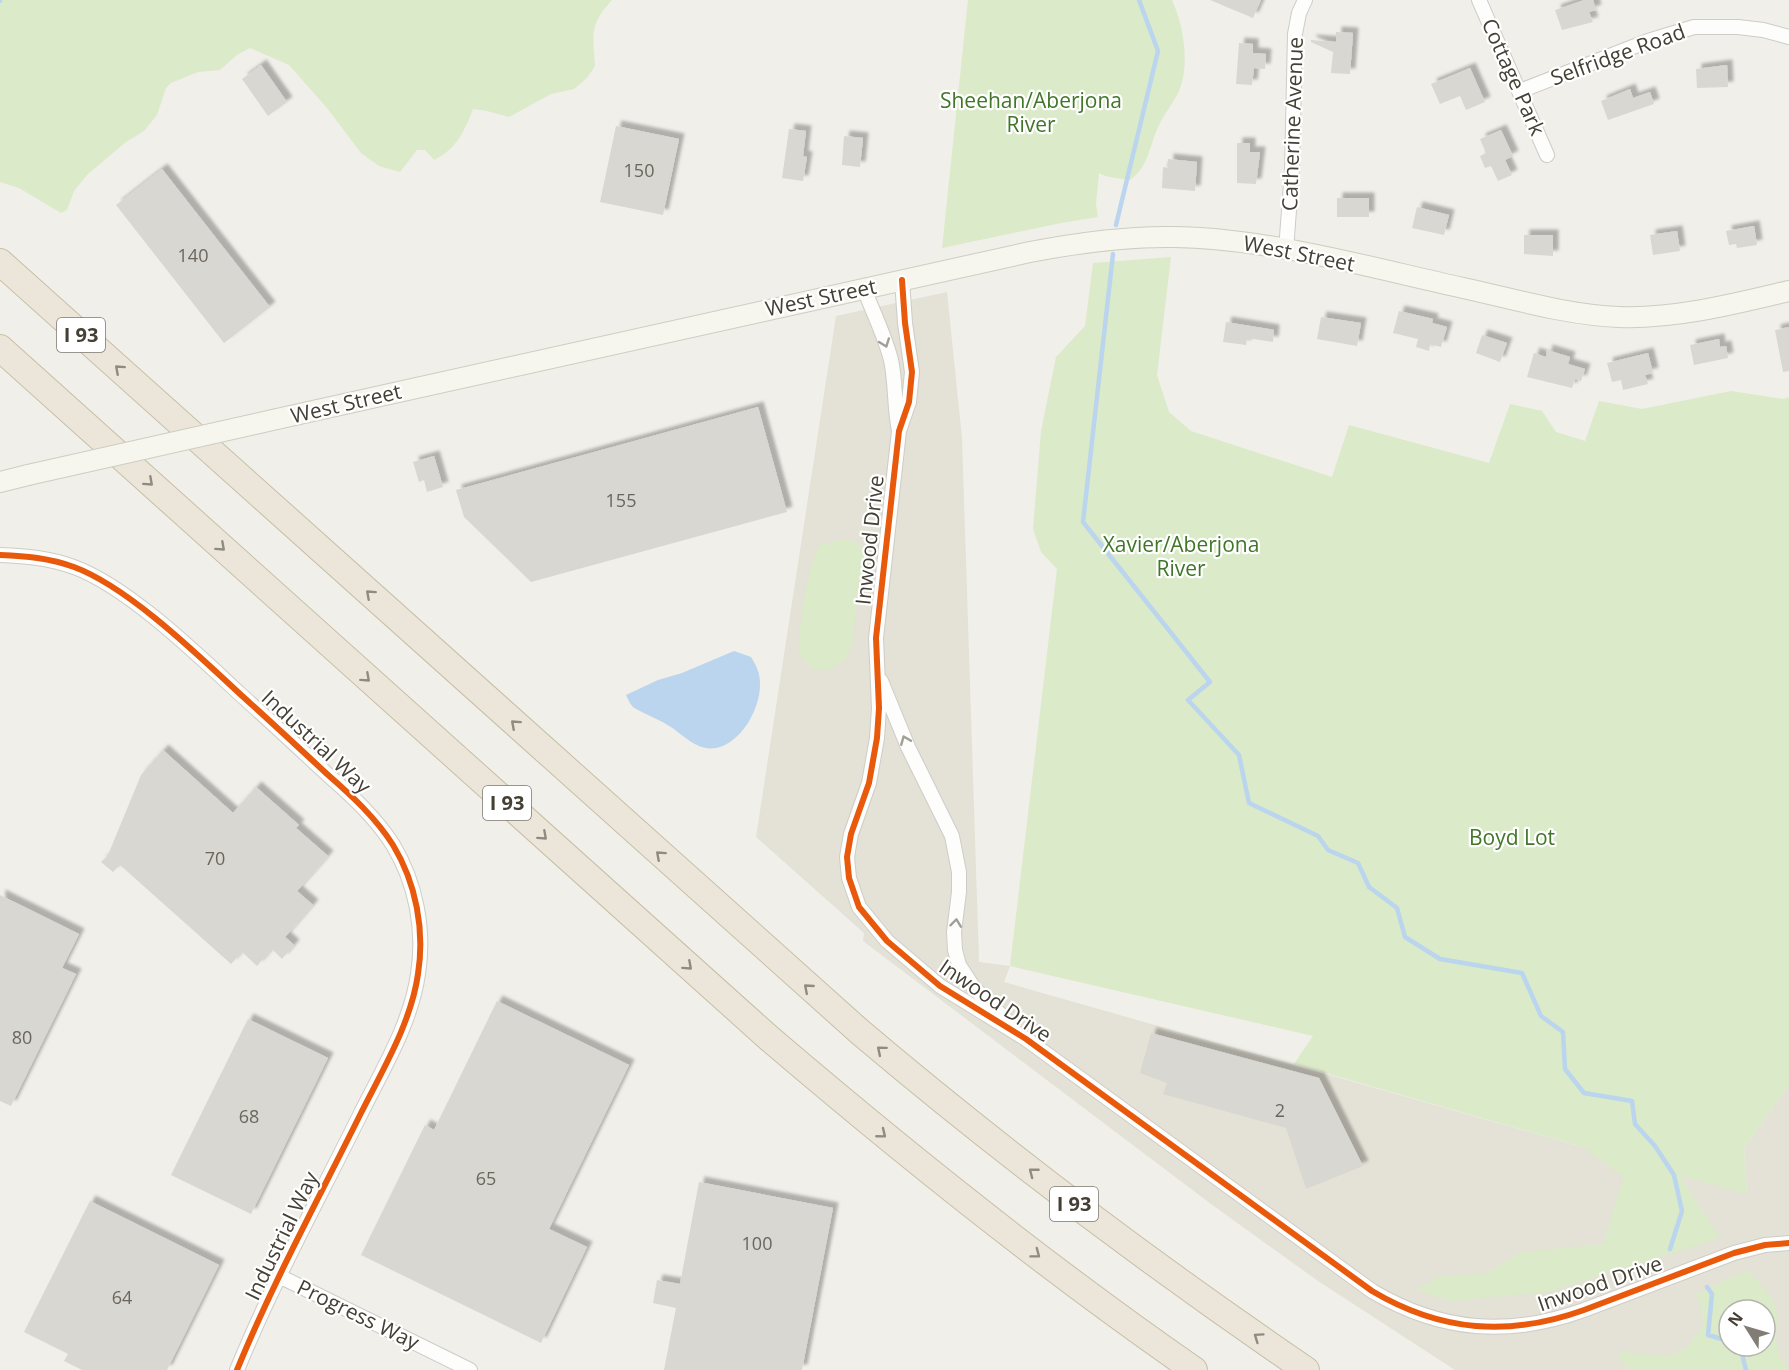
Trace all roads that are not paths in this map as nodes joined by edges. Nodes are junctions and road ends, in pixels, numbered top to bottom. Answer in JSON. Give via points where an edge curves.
{"nodes":[{"id":1,"x":1305,"y":0,"type":"edge"},
{"id":2,"x":1479,"y":0,"type":"edge"},
{"id":3,"x":1789,"y":37,"type":"edge"},
{"id":4,"x":1520,"y":91,"type":"junction"},
{"id":5,"x":1547,"y":155,"type":"dead end"},
{"id":6,"x":1286,"y":250,"type":"junction"},
{"id":7,"x":0,"y":262,"type":"edge"},
{"id":8,"x":902,"y":280,"type":"junction"},
{"id":9,"x":864,"y":289,"type":"junction"},
{"id":10,"x":1789,"y":291,"type":"edge"},
{"id":11,"x":0,"y":348,"type":"edge"},
{"id":12,"x":0,"y":373,"type":"edge"},
{"id":13,"x":90,"y":429,"type":"junction"},
{"id":14,"x":899,"y":431,"type":"junction"},
{"id":15,"x":0,"y":482,"type":"edge"},
{"id":16,"x":0,"y":555,"type":"edge"},
{"id":17,"x":878,"y":674,"type":"junction"},
{"id":18,"x":1026,"y":1039,"type":"junction"},
{"id":19,"x":1789,"y":1243,"type":"edge"},
{"id":20,"x":279,"y":1276,"type":"junction"},
{"id":21,"x":237,"y":1370,"type":"edge"},
{"id":22,"x":470,"y":1370,"type":"edge"},
{"id":23,"x":1194,"y":1370,"type":"edge"},
{"id":24,"x":1306,"y":1370,"type":"edge"}],
"edges":[{"from":1,"to":6,"type":"street","name":"Catherine Avenue","via":[[1295,34]]},
{"from":2,"to":4,"type":"street","name":"Cottage Park"},
{"from":3,"to":4,"type":"street","name":"Selfridge Road","via":[[1738,27],[1694,27]]},
{"from":4,"to":5,"type":"street","name":"Cottage Park"},
{"from":6,"to":8,"type":"main road","name":"West Street","via":[[1173,237],[1116,239],[1039,250]]},
{"from":6,"to":10,"type":"main road","name":"West Street","via":[[1618,317],[1672,314]]},
{"from":24,"to":7,"type":"highway","number":"I 93","one_way":true,"via":[[1085,1212],[852,1026]]},
{"from":8,"to":9,"type":"main road","name":"West Street"},
{"from":8,"to":14,"type":"street","name":"Inwood Drive","via":[[912,372]]},
{"from":9,"to":14,"type":"street","name":"Inwood Drive","one_way":true,"via":[[891,360]]},
{"from":9,"to":15,"type":"main road","name":"West Street","bridge":true},
{"from":11,"to":13,"type":"highway","number":"I 93"},
{"from":12,"to":13,"type":"highway"},
{"from":13,"to":23,"type":"highway","number":"I 93","one_way":true,"via":[[814,1077],[1006,1232]]},
{"from":14,"to":17,"type":"street","name":"Inwood Drive","via":[[877,632]]},
{"from":16,"to":20,"type":"street","name":"Industrial Way","via":[[38,557],[76,567],[137,606],[338,784],[386,836],[406,871],[420,936],[412,1002],[387,1061]]},
{"from":18,"to":17,"type":"street","name":"Inwood Drive","one_way":true,"via":[[974,988],[959,965],[954,932],[959,872],[952,836],[908,747]]},
{"from":17,"to":18,"type":"street","name":"Inwood Drive","via":[[879,708],[872,769],[847,850],[856,901],[887,942],[940,987]]},
{"from":18,"to":19,"type":"street","name":"Inwood Drive","via":[[1372,1291],[1439,1320],[1497,1328],[1550,1321],[1734,1253]]},
{"from":20,"to":21,"type":"street","name":"Industrial Way"},
{"from":20,"to":22,"type":"street","name":"Progress Way"}]}
